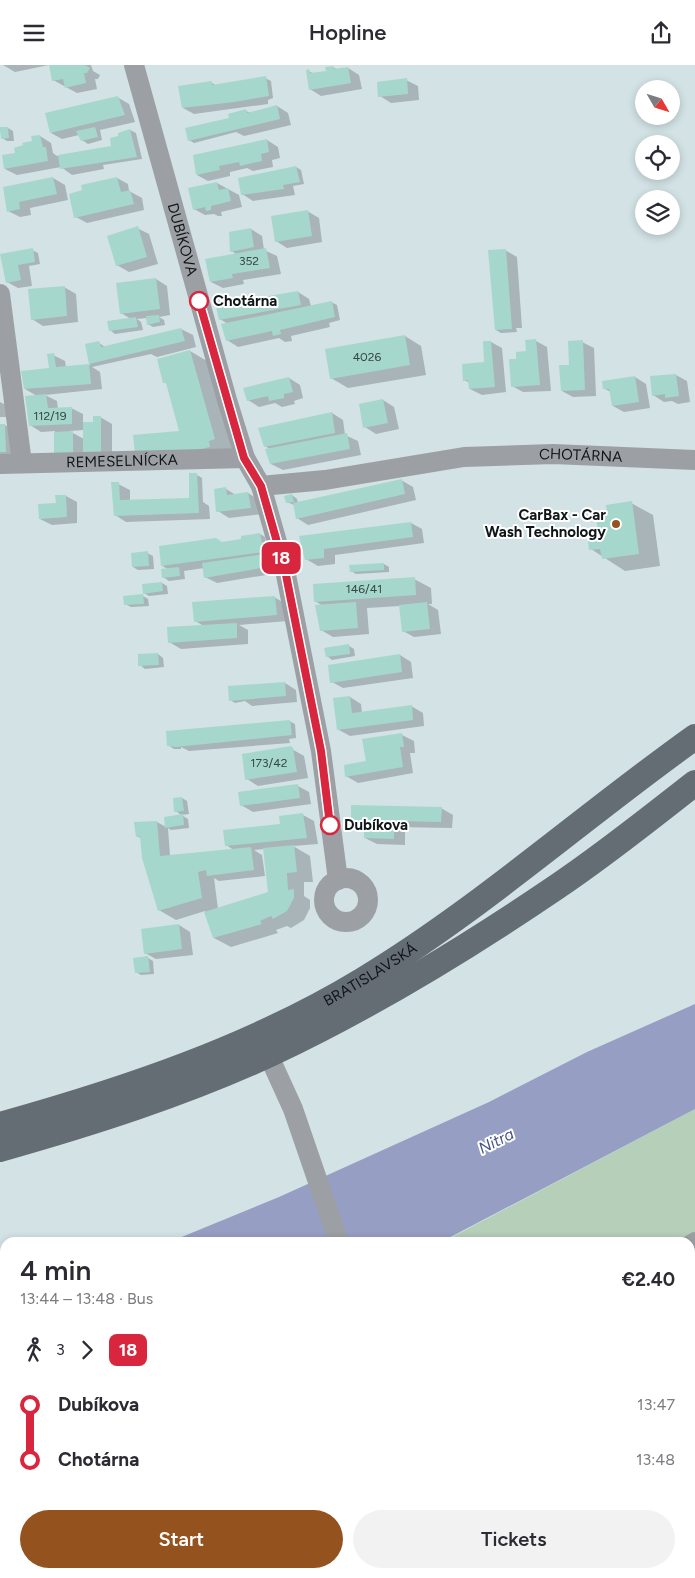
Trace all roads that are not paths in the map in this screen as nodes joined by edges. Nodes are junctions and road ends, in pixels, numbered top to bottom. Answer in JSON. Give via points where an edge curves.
{"nodes":[{"id":1,"x":134,"y":65,"type":"edge"},
{"id":2,"x":0,"y":294,"type":"edge"},
{"id":3,"x":244,"y":458,"type":"junction"},
{"id":4,"x":695,"y":460,"type":"edge"},
{"id":5,"x":0,"y":463,"type":"edge"},
{"id":6,"x":22,"y":463,"type":"junction"},
{"id":7,"x":261,"y":486,"type":"junction"},
{"id":8,"x":695,"y":737,"type":"edge"},
{"id":9,"x":695,"y":783,"type":"edge"},
{"id":10,"x":338,"y":880,"type":"dead end"},
{"id":11,"x":264,"y":1044,"type":"junction"},
{"id":12,"x":0,"y":1125,"type":"edge"},
{"id":13,"x":0,"y":1149,"type":"edge"},
{"id":14,"x":337,"y":1237,"type":"edge"}],
"edges":[{"from":1,"to":3,"type":"street","name":"DUBÍKOVA"},
{"from":2,"to":6,"type":"street"},
{"from":3,"to":6,"type":"street","name":"REMESELNÍCKA"},
{"from":3,"to":7,"type":"street","name":"DUBÍKOVA"},
{"from":4,"to":7,"type":"street","name":"CHOTÁRNA","via":[[553,454],[464,457],[325,480]]},
{"from":5,"to":6,"type":"street","name":"REMESELNÍCKA"},
{"from":7,"to":10,"type":"street","name":"DUBÍKOVA","via":[[285,570],[321,751]]},
{"from":8,"to":11,"type":"main road","name":"BRATISLAVSKÁ","via":[[423,941]]},
{"from":9,"to":11,"type":"main road","name":"BRATISLAVSKÁ","via":[[556,888],[494,928],[375,1000]]},
{"from":11,"to":12,"type":"main road","name":"BRATISLAVSKÁ","via":[[197,1061],[132,1085]]},
{"from":11,"to":13,"type":"main road","name":"BRATISLAVSKÁ","via":[[142,1106]]},
{"from":11,"to":14,"type":"street","via":[[293,1109]]}]}
